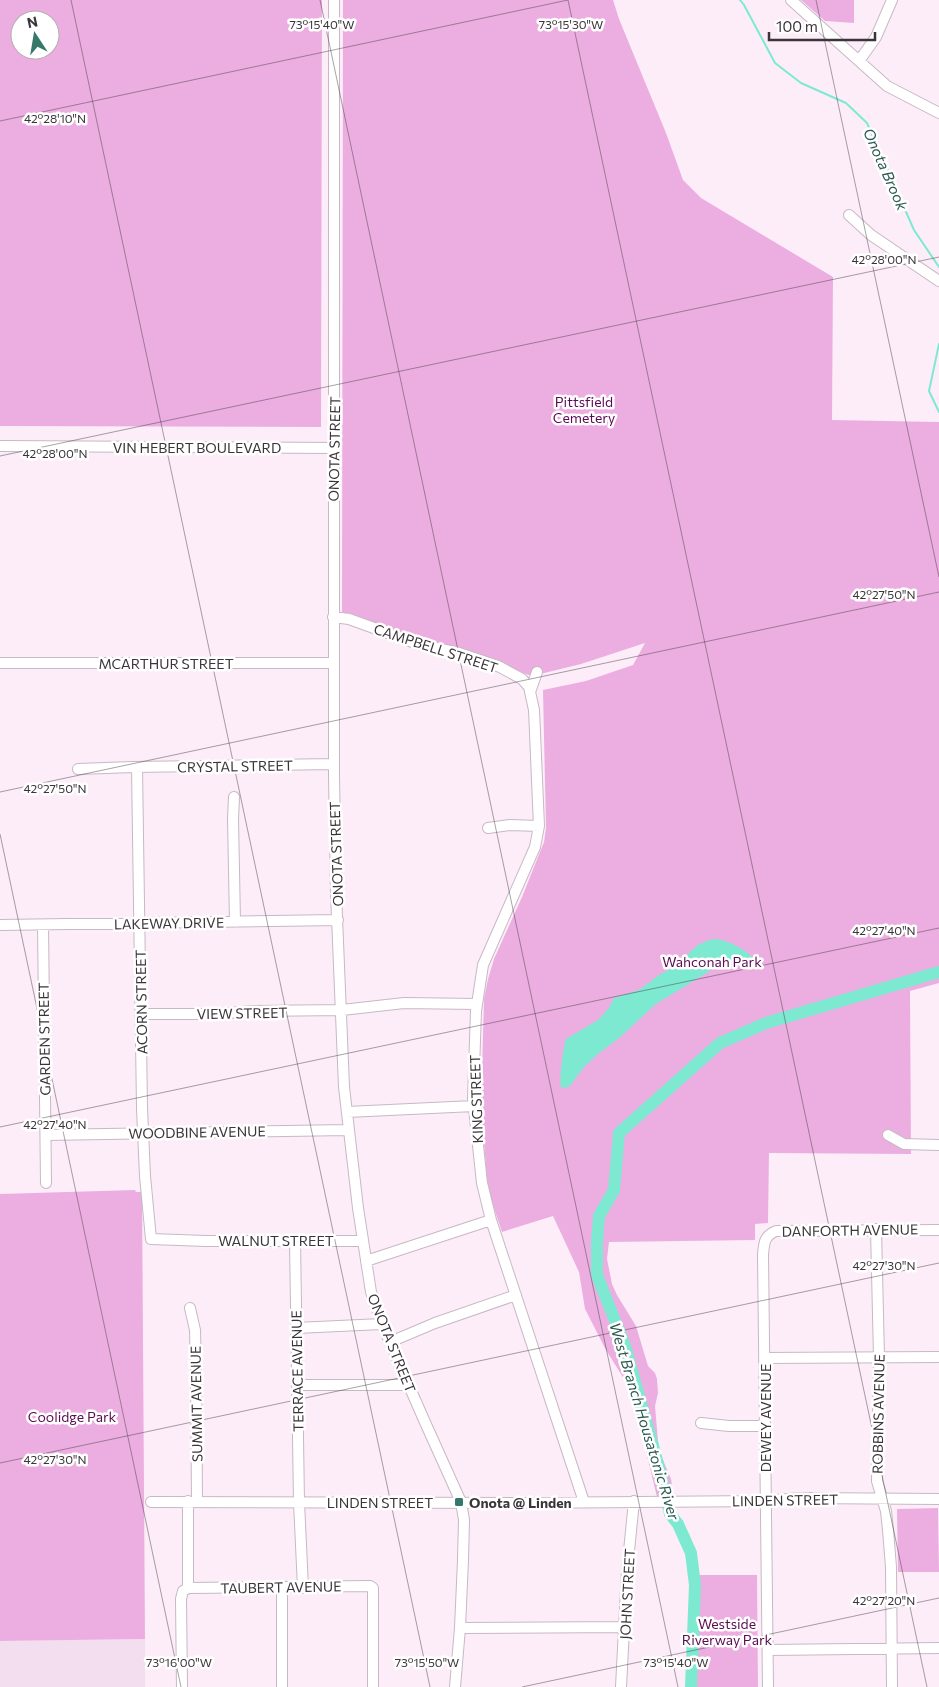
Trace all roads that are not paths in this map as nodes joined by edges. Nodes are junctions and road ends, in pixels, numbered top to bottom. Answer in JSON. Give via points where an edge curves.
{"nodes":[{"id":1,"x":334,"y":0,"type":"edge"},
{"id":2,"x":791,"y":0,"type":"edge"},
{"id":3,"x":892,"y":0,"type":"edge"},
{"id":4,"x":859,"y":62,"type":"junction"},
{"id":5,"x":939,"y":113,"type":"edge"},
{"id":6,"x":849,"y":215,"type":"dead end"},
{"id":7,"x":939,"y":281,"type":"edge"},
{"id":8,"x":0,"y":446,"type":"edge"},
{"id":9,"x":334,"y":448,"type":"junction"},
{"id":10,"x":333,"y":617,"type":"junction"},
{"id":11,"x":0,"y":663,"type":"edge"},
{"id":12,"x":333,"y":664,"type":"junction"},
{"id":13,"x":537,"y":672,"type":"dead end"},
{"id":14,"x":530,"y":692,"type":"junction"},
{"id":15,"x":334,"y":764,"type":"junction"},
{"id":16,"x":137,"y":767,"type":"junction"},
{"id":17,"x":78,"y":769,"type":"dead end"},
{"id":18,"x":234,"y":797,"type":"dead end"},
{"id":19,"x":539,"y":826,"type":"junction"},
{"id":20,"x":488,"y":828,"type":"dead end"},
{"id":21,"x":338,"y":920,"type":"junction"},
{"id":22,"x":235,"y":922,"type":"junction"},
{"id":23,"x":139,"y":923,"type":"junction"},
{"id":24,"x":0,"y":925,"type":"edge"},
{"id":25,"x":43,"y":925,"type":"junction"},
{"id":26,"x":477,"y":1004,"type":"junction"},
{"id":27,"x":342,"y":1010,"type":"junction"},
{"id":28,"x":142,"y":1014,"type":"junction"},
{"id":29,"x":474,"y":1106,"type":"junction"},
{"id":30,"x":347,"y":1112,"type":"junction"},
{"id":31,"x":348,"y":1130,"type":"junction"},
{"id":32,"x":143,"y":1133,"type":"junction"},
{"id":33,"x":46,"y":1135,"type":"junction"},
{"id":34,"x":888,"y":1135,"type":"dead end"},
{"id":35,"x":939,"y":1145,"type":"edge"},
{"id":36,"x":145,"y":1177,"type":"joint"},
{"id":37,"x":46,"y":1183,"type":"dead end"},
{"id":38,"x":492,"y":1220,"type":"junction"},
{"id":39,"x":876,"y":1229,"type":"junction"},
{"id":40,"x":939,"y":1230,"type":"edge"},
{"id":41,"x":765,"y":1239,"type":"joint"},
{"id":42,"x":295,"y":1240,"type":"junction"},
{"id":43,"x":363,"y":1240,"type":"junction"},
{"id":44,"x":366,"y":1262,"type":"junction"},
{"id":45,"x":516,"y":1295,"type":"junction"},
{"id":46,"x":190,"y":1308,"type":"dead end"},
{"id":47,"x":382,"y":1324,"type":"junction"},
{"id":48,"x":296,"y":1328,"type":"junction"},
{"id":49,"x":390,"y":1342,"type":"junction"},
{"id":50,"x":879,"y":1357,"type":"junction"},
{"id":51,"x":939,"y":1357,"type":"edge"},
{"id":52,"x":764,"y":1358,"type":"junction"},
{"id":53,"x":297,"y":1385,"type":"junction"},
{"id":54,"x":409,"y":1385,"type":"junction"},
{"id":55,"x":701,"y":1423,"type":"dead end"},
{"id":56,"x":765,"y":1426,"type":"junction"},
{"id":57,"x":939,"y":1499,"type":"edge"},
{"id":58,"x":883,"y":1500,"type":"junction"},
{"id":59,"x":634,"y":1501,"type":"junction"},
{"id":60,"x":765,"y":1501,"type":"junction"},
{"id":61,"x":151,"y":1502,"type":"dead end"},
{"id":62,"x":192,"y":1502,"type":"junction"},
{"id":63,"x":299,"y":1502,"type":"junction"},
{"id":64,"x":461,"y":1502,"type":"junction"},
{"id":65,"x":584,"y":1502,"type":"junction"},
{"id":66,"x":188,"y":1588,"type":"junction"},
{"id":67,"x":282,"y":1588,"type":"junction"},
{"id":68,"x":303,"y":1588,"type":"junction"},
{"id":69,"x":625,"y":1627,"type":"junction"},
{"id":70,"x":460,"y":1628,"type":"junction"},
{"id":71,"x":939,"y":1648,"type":"edge"},
{"id":72,"x":892,"y":1649,"type":"junction"},
{"id":73,"x":768,"y":1650,"type":"junction"},
{"id":74,"x":182,"y":1687,"type":"edge"},
{"id":75,"x":282,"y":1687,"type":"edge"},
{"id":76,"x":373,"y":1687,"type":"edge"},
{"id":77,"x":456,"y":1687,"type":"edge"},
{"id":78,"x":621,"y":1687,"type":"edge"},
{"id":79,"x":768,"y":1687,"type":"edge"},
{"id":80,"x":892,"y":1687,"type":"edge"}],
"edges":[{"from":1,"to":9,"type":"street","name":"ONOTA STREET"},
{"from":2,"to":4,"type":"street"},
{"from":3,"to":4,"type":"street","via":[[876,37]]},
{"from":4,"to":5,"type":"street","via":[[888,86]]},
{"from":6,"to":7,"type":"street","via":[[871,235]]},
{"from":8,"to":9,"type":"street","name":"VIN HEBERT BOULEVARD"},
{"from":9,"to":10,"type":"street","name":"ONOTA STREET"},
{"from":10,"to":12,"type":"street","name":"ONOTA STREET"},
{"from":10,"to":14,"type":"street","name":"CAMPBELL STREET","via":[[500,667],[522,679]]},
{"from":11,"to":12,"type":"street","name":"MCARTHUR STREET"},
{"from":12,"to":15,"type":"street","name":"ONOTA STREET"},
{"from":13,"to":14,"type":"street"},
{"from":14,"to":19,"type":"street","name":"KING STREET","via":[[536,737]]},
{"from":15,"to":16,"type":"street","name":"CRYSTAL STREET"},
{"from":15,"to":21,"type":"street","name":"ONOTA STREET"},
{"from":16,"to":17,"type":"street","name":"CRYSTAL STREET"},
{"from":16,"to":23,"type":"street","name":"ACORN STREET"},
{"from":18,"to":22,"type":"street"},
{"from":19,"to":20,"type":"street"},
{"from":19,"to":26,"type":"street","name":"KING STREET","via":[[535,847],[483,964]]},
{"from":21,"to":22,"type":"street","name":"LAKEWAY DRIVE"},
{"from":21,"to":27,"type":"street","name":"ONOTA STREET"},
{"from":22,"to":23,"type":"street","name":"LAKEWAY DRIVE"},
{"from":23,"to":25,"type":"street","name":"LAKEWAY DRIVE"},
{"from":23,"to":28,"type":"street","name":"ACORN STREET"},
{"from":24,"to":25,"type":"street","name":"LAKEWAY DRIVE"},
{"from":25,"to":33,"type":"street","name":"GARDEN STREET"},
{"from":26,"to":27,"type":"street","name":"VIEW STREET","via":[[404,1003]]},
{"from":26,"to":29,"type":"street","name":"KING STREET"},
{"from":27,"to":28,"type":"street","name":"VIEW STREET"},
{"from":27,"to":30,"type":"street","name":"ONOTA STREET"},
{"from":28,"to":32,"type":"street","name":"ACORN STREET"},
{"from":29,"to":30,"type":"street"},
{"from":29,"to":38,"type":"street","name":"KING STREET","via":[[482,1183]]},
{"from":30,"to":31,"type":"street","name":"ONOTA STREET"},
{"from":31,"to":32,"type":"street","name":"WOODBINE AVENUE"},
{"from":31,"to":43,"type":"street","name":"ONOTA STREET"},
{"from":32,"to":33,"type":"street","name":"WOODBINE AVENUE"},
{"from":32,"to":36,"type":"street","name":"ACORN STREET"},
{"from":33,"to":37,"type":"street","name":"GARDEN STREET"},
{"from":34,"to":35,"type":"street","via":[[904,1144]]},
{"from":36,"to":42,"type":"street","name":"WALNUT STREET","via":[[151,1238]]},
{"from":38,"to":44,"type":"street"},
{"from":38,"to":45,"type":"street","name":"KING STREET"},
{"from":39,"to":40,"type":"street","name":"DANFORTH AVENUE"},
{"from":39,"to":41,"type":"street","name":"DANFORTH AVENUE","via":[[776,1231]]},
{"from":39,"to":50,"type":"street","name":"ROBBINS AVENUE"},
{"from":41,"to":52,"type":"street","name":"DEWEY AVENUE"},
{"from":42,"to":43,"type":"street","name":"WALNUT STREET"},
{"from":42,"to":48,"type":"street","name":"TERRACE AVENUE"},
{"from":43,"to":44,"type":"street","name":"ONOTA STREET"},
{"from":44,"to":47,"type":"street","name":"ONOTA STREET","via":[[370,1292]]},
{"from":45,"to":49,"type":"street"},
{"from":45,"to":65,"type":"street","name":"KING STREET"},
{"from":46,"to":62,"type":"street","name":"SUMMIT AVENUE","via":[[195,1330],[196,1363]]},
{"from":47,"to":48,"type":"street"},
{"from":47,"to":49,"type":"street","name":"ONOTA STREET"},
{"from":48,"to":53,"type":"street","name":"TERRACE AVENUE"},
{"from":49,"to":54,"type":"street","name":"ONOTA STREET"},
{"from":50,"to":51,"type":"street"},
{"from":50,"to":52,"type":"street"},
{"from":50,"to":58,"type":"street","name":"ROBBINS AVENUE","via":[[877,1481]]},
{"from":52,"to":56,"type":"street","name":"DEWEY AVENUE"},
{"from":53,"to":54,"type":"street"},
{"from":53,"to":63,"type":"street","name":"TERRACE AVENUE"},
{"from":54,"to":64,"type":"street","name":"ONOTA STREET"},
{"from":55,"to":56,"type":"street"},
{"from":56,"to":60,"type":"street","name":"DEWEY AVENUE"},
{"from":57,"to":58,"type":"street","name":"LINDEN STREET"},
{"from":58,"to":60,"type":"street","name":"LINDEN STREET","via":[[800,1498]]},
{"from":58,"to":72,"type":"street","name":"ROBBINS AVENUE","via":[[891,1567]]},
{"from":59,"to":60,"type":"street","name":"LINDEN STREET"},
{"from":59,"to":65,"type":"street","name":"LINDEN STREET"},
{"from":59,"to":69,"type":"street","name":"JOHN STREET"},
{"from":60,"to":73,"type":"street","name":"DEWEY AVENUE"},
{"from":61,"to":62,"type":"street","name":"LINDEN STREET"},
{"from":62,"to":63,"type":"street","name":"LINDEN STREET"},
{"from":62,"to":66,"type":"street","name":"SUMMIT AVENUE"},
{"from":63,"to":64,"type":"street","name":"LINDEN STREET"},
{"from":63,"to":68,"type":"street","name":"TERRACE AVENUE"},
{"from":64,"to":65,"type":"street","name":"LINDEN STREET"},
{"from":64,"to":70,"type":"street","name":"ONOTA STREET","via":[[464,1520]]},
{"from":66,"to":67,"type":"street","name":"TAUBERT AVENUE"},
{"from":66,"to":74,"type":"street","name":"SUMMIT AVENUE","via":[[183,1591],[181,1600]]},
{"from":67,"to":68,"type":"street","name":"TAUBERT AVENUE"},
{"from":67,"to":75,"type":"street"},
{"from":68,"to":76,"type":"street","name":"TAUBERT AVENUE","via":[[374,1588]]},
{"from":69,"to":70,"type":"street"},
{"from":69,"to":78,"type":"street","name":"JOHN STREET"},
{"from":70,"to":77,"type":"street","name":"ONOTA STREET"},
{"from":71,"to":72,"type":"street"},
{"from":72,"to":73,"type":"street"},
{"from":72,"to":80,"type":"street","name":"ROBBINS AVENUE"},
{"from":73,"to":79,"type":"street","name":"DEWEY AVENUE"}]}
